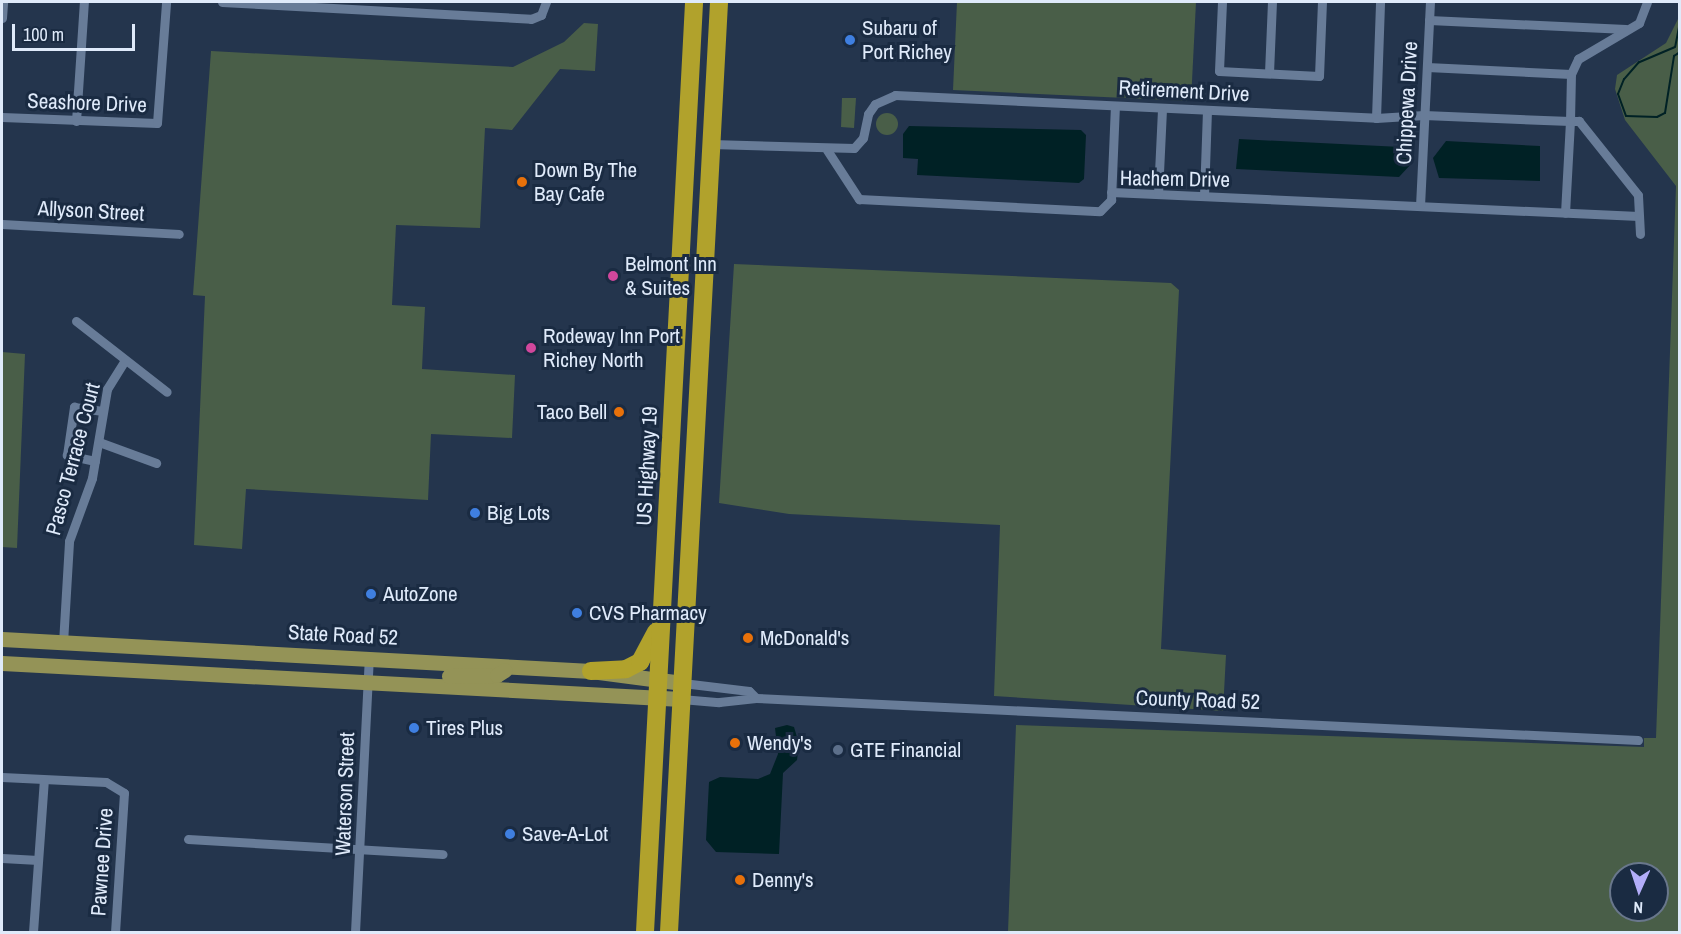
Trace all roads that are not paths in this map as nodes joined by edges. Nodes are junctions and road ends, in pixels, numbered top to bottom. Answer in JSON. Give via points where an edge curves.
{"nodes":[{"id":1,"x":3,"y":2,"type":"edge"},
{"id":2,"x":84,"y":2,"type":"edge"},
{"id":3,"x":166,"y":2,"type":"edge"},
{"id":4,"x":222,"y":2,"type":"edge"},
{"id":5,"x":546,"y":2,"type":"edge"},
{"id":6,"x":694,"y":2,"type":"edge"},
{"id":7,"x":707,"y":2,"type":"edge"},
{"id":8,"x":719,"y":2,"type":"edge"},
{"id":9,"x":1222,"y":2,"type":"edge"},
{"id":10,"x":1272,"y":2,"type":"edge"},
{"id":11,"x":1322,"y":2,"type":"edge"},
{"id":12,"x":1380,"y":2,"type":"edge"},
{"id":13,"x":1430,"y":2,"type":"edge"},
{"id":14,"x":1647,"y":2,"type":"edge"},
{"id":15,"x":2,"y":18,"type":"edge"},
{"id":16,"x":1429,"y":20,"type":"junction"},
{"id":17,"x":1626,"y":29,"type":"junction"},
{"id":18,"x":1427,"y":67,"type":"junction"},
{"id":19,"x":1269,"y":73,"type":"junction"},
{"id":20,"x":1570,"y":74,"type":"junction"},
{"id":21,"x":1115,"y":106,"type":"junction"},
{"id":22,"x":1162,"y":108,"type":"junction"},
{"id":23,"x":713,"y":109,"type":"junction"},
{"id":24,"x":688,"y":110,"type":"junction"},
{"id":25,"x":1208,"y":110,"type":"junction"},
{"id":26,"x":1424,"y":115,"type":"junction"},
{"id":27,"x":2,"y":117,"type":"edge"},
{"id":28,"x":1376,"y":118,"type":"junction"},
{"id":29,"x":76,"y":121,"type":"junction"},
{"id":30,"x":1570,"y":121,"type":"junction"},
{"id":31,"x":711,"y":144,"type":"junction"},
{"id":32,"x":827,"y":150,"type":"junction"},
{"id":33,"x":1112,"y":192,"type":"junction"},
{"id":34,"x":1158,"y":194,"type":"junction"},
{"id":35,"x":1204,"y":196,"type":"junction"},
{"id":36,"x":1420,"y":206,"type":"junction"},
{"id":37,"x":1564,"y":213,"type":"junction"},
{"id":38,"x":1638,"y":216,"type":"junction"},
{"id":39,"x":2,"y":224,"type":"edge"},
{"id":40,"x":179,"y":234,"type":"dead end"},
{"id":41,"x":1640,"y":234,"type":"dead end"},
{"id":42,"x":705,"y":251,"type":"junction"},
{"id":43,"x":680,"y":262,"type":"junction"},
{"id":44,"x":76,"y":321,"type":"dead end"},
{"id":45,"x":124,"y":360,"type":"junction"},
{"id":46,"x":167,"y":392,"type":"dead end"},
{"id":47,"x":101,"y":411,"type":"junction"},
{"id":48,"x":696,"y":413,"type":"junction"},
{"id":49,"x":99,"y":442,"type":"junction"},
{"id":50,"x":95,"y":461,"type":"junction"},
{"id":51,"x":156,"y":463,"type":"dead end"},
{"id":52,"x":662,"y":613,"type":"junction"},
{"id":53,"x":2,"y":639,"type":"edge"},
{"id":54,"x":63,"y":642,"type":"junction"},
{"id":55,"x":369,"y":657,"type":"junction"},
{"id":56,"x":2,"y":663,"type":"edge"},
{"id":57,"x":507,"y":666,"type":"junction"},
{"id":58,"x":591,"y":671,"type":"junction"},
{"id":59,"x":368,"y":681,"type":"junction"},
{"id":60,"x":402,"y":683,"type":"junction"},
{"id":61,"x":658,"y":688,"type":"junction"},
{"id":62,"x":681,"y":691,"type":"junction"},
{"id":63,"x":756,"y":698,"type":"junction"},
{"id":64,"x":1638,"y":740,"type":"dead end"},
{"id":65,"x":2,"y":777,"type":"edge"},
{"id":66,"x":44,"y":780,"type":"junction"},
{"id":67,"x":188,"y":839,"type":"dead end"},
{"id":68,"x":362,"y":849,"type":"junction"},
{"id":69,"x":443,"y":854,"type":"dead end"},
{"id":70,"x":2,"y":858,"type":"edge"},
{"id":71,"x":38,"y":860,"type":"junction"},
{"id":72,"x":646,"y":902,"type":"junction"},
{"id":73,"x":33,"y":933,"type":"edge"},
{"id":74,"x":115,"y":933,"type":"edge"},
{"id":75,"x":356,"y":933,"type":"edge"},
{"id":76,"x":645,"y":933,"type":"edge"},
{"id":77,"x":655,"y":933,"type":"edge"},
{"id":78,"x":669,"y":933,"type":"edge"}],
"edges":[{"from":1,"to":15,"type":"street"},
{"from":2,"to":29,"type":"street"},
{"from":3,"to":29,"type":"street","name":"Seashore Drive","via":[[157,123]]},
{"from":4,"to":5,"type":"street","via":[[531,19],[541,15]]},
{"from":6,"to":24,"type":"highway","name":"US Highway 19"},
{"from":7,"to":23,"type":"highway","via":[[703,80]]},
{"from":8,"to":23,"type":"highway"},
{"from":9,"to":19,"type":"street","via":[[1219,70]]},
{"from":10,"to":19,"type":"street"},
{"from":11,"to":19,"type":"street","via":[[1319,76]]},
{"from":12,"to":28,"type":"street"},
{"from":13,"to":16,"type":"street","name":"Chippewa Drive"},
{"from":14,"to":17,"type":"street","via":[[1639,22]]},
{"from":16,"to":17,"type":"street"},
{"from":16,"to":18,"type":"street","name":"Chippewa Drive"},
{"from":17,"to":20,"type":"street","via":[[1578,59]]},
{"from":18,"to":20,"type":"street"},
{"from":18,"to":26,"type":"street","name":"Chippewa Drive"},
{"from":20,"to":30,"type":"street"},
{"from":21,"to":22,"type":"street","name":"Retirement Drive"},
{"from":21,"to":32,"type":"street","name":"Retirement Drive","via":[[895,95],[875,104],[868,114],[863,138],[854,148]]},
{"from":21,"to":33,"type":"street"},
{"from":22,"to":25,"type":"street","name":"Retirement Drive"},
{"from":22,"to":34,"type":"street"},
{"from":23,"to":31,"type":"highway"},
{"from":24,"to":42,"type":"highway","via":[[699,137],[694,226]]},
{"from":24,"to":43,"type":"highway","name":"US Highway 19"},
{"from":25,"to":28,"type":"street","name":"Retirement Drive"},
{"from":25,"to":35,"type":"street"},
{"from":26,"to":28,"type":"street","name":"Retirement Drive"},
{"from":26,"to":30,"type":"street","name":"Retirement Drive"},
{"from":26,"to":36,"type":"street","name":"Chippewa Drive"},
{"from":27,"to":29,"type":"street","name":"Seashore Drive"},
{"from":30,"to":37,"type":"street"},
{"from":30,"to":38,"type":"street","via":[[1579,121],[1638,195]]},
{"from":31,"to":32,"type":"street"},
{"from":31,"to":42,"type":"highway"},
{"from":32,"to":33,"type":"street","name":"Hachem Drive","via":[[859,199],[1100,211],[1107,208]]},
{"from":33,"to":34,"type":"street","name":"Hachem Drive"},
{"from":34,"to":35,"type":"street","name":"Hachem Drive"},
{"from":35,"to":36,"type":"street","name":"Hachem Drive"},
{"from":36,"to":37,"type":"street","name":"Hachem Drive"},
{"from":37,"to":38,"type":"street","name":"Hachem Drive"},
{"from":38,"to":41,"type":"street"},
{"from":39,"to":40,"type":"street","name":"Allyson Street"},
{"from":42,"to":48,"type":"highway"},
{"from":43,"to":48,"type":"highway","via":[[691,282],[686,387]]},
{"from":43,"to":52,"type":"highway","name":"US Highway 19"},
{"from":44,"to":45,"type":"street"},
{"from":45,"to":46,"type":"street"},
{"from":45,"to":47,"type":"street","name":"Pasco Terrace Court","via":[[107,389]]},
{"from":47,"to":49,"type":"street","name":"Pasco Terrace Court"},
{"from":47,"to":50,"type":"street","via":[[74,406],[67,455]]},
{"from":48,"to":62,"type":"highway"},
{"from":49,"to":50,"type":"street","name":"Pasco Terrace Court"},
{"from":49,"to":51,"type":"street"},
{"from":50,"to":54,"type":"street","name":"Pasco Terrace Court","via":[[69,541]]},
{"from":52,"to":58,"type":"highway","via":[[648,655],[640,662],[626,669]]},
{"from":52,"to":61,"type":"highway","name":"US Highway 19"},
{"from":53,"to":54,"type":"main road","name":"State Road 52"},
{"from":54,"to":55,"type":"main road","name":"State Road 52"},
{"from":55,"to":57,"type":"main road","name":"State Road 52"},
{"from":55,"to":59,"type":"street","name":"Waterson Street"},
{"from":56,"to":59,"type":"main road","name":"State Road 52"},
{"from":57,"to":58,"type":"main road","name":"State Road 52"},
{"from":57,"to":60,"type":"main road","via":[[497,675],[423,676]]},
{"from":58,"to":61,"type":"main road","name":"State Road 52"},
{"from":59,"to":60,"type":"main road","name":"State Road 52"},
{"from":59,"to":68,"type":"street","name":"Waterson Street"},
{"from":60,"to":61,"type":"main road","name":"State Road 52"},
{"from":61,"to":62,"type":"main road","name":"State Road 52"},
{"from":61,"to":72,"type":"highway","name":"US Highway 19"},
{"from":62,"to":63,"type":"street","name":"County Road 52","via":[[720,702]]},
{"from":62,"to":63,"type":"street","name":"County Road 52","via":[[749,691]]},
{"from":62,"to":78,"type":"highway"},
{"from":63,"to":64,"type":"street","name":"County Road 52"},
{"from":65,"to":66,"type":"street"},
{"from":66,"to":71,"type":"street"},
{"from":66,"to":74,"type":"street","name":"Pawnee Drive","via":[[106,782],[124,793]]},
{"from":67,"to":68,"type":"street"},
{"from":68,"to":69,"type":"street"},
{"from":68,"to":75,"type":"street","name":"Waterson Street"},
{"from":70,"to":71,"type":"street"},
{"from":71,"to":73,"type":"street"},
{"from":72,"to":76,"type":"highway","name":"US Highway 19"},
{"from":72,"to":77,"type":"highway"}]}
